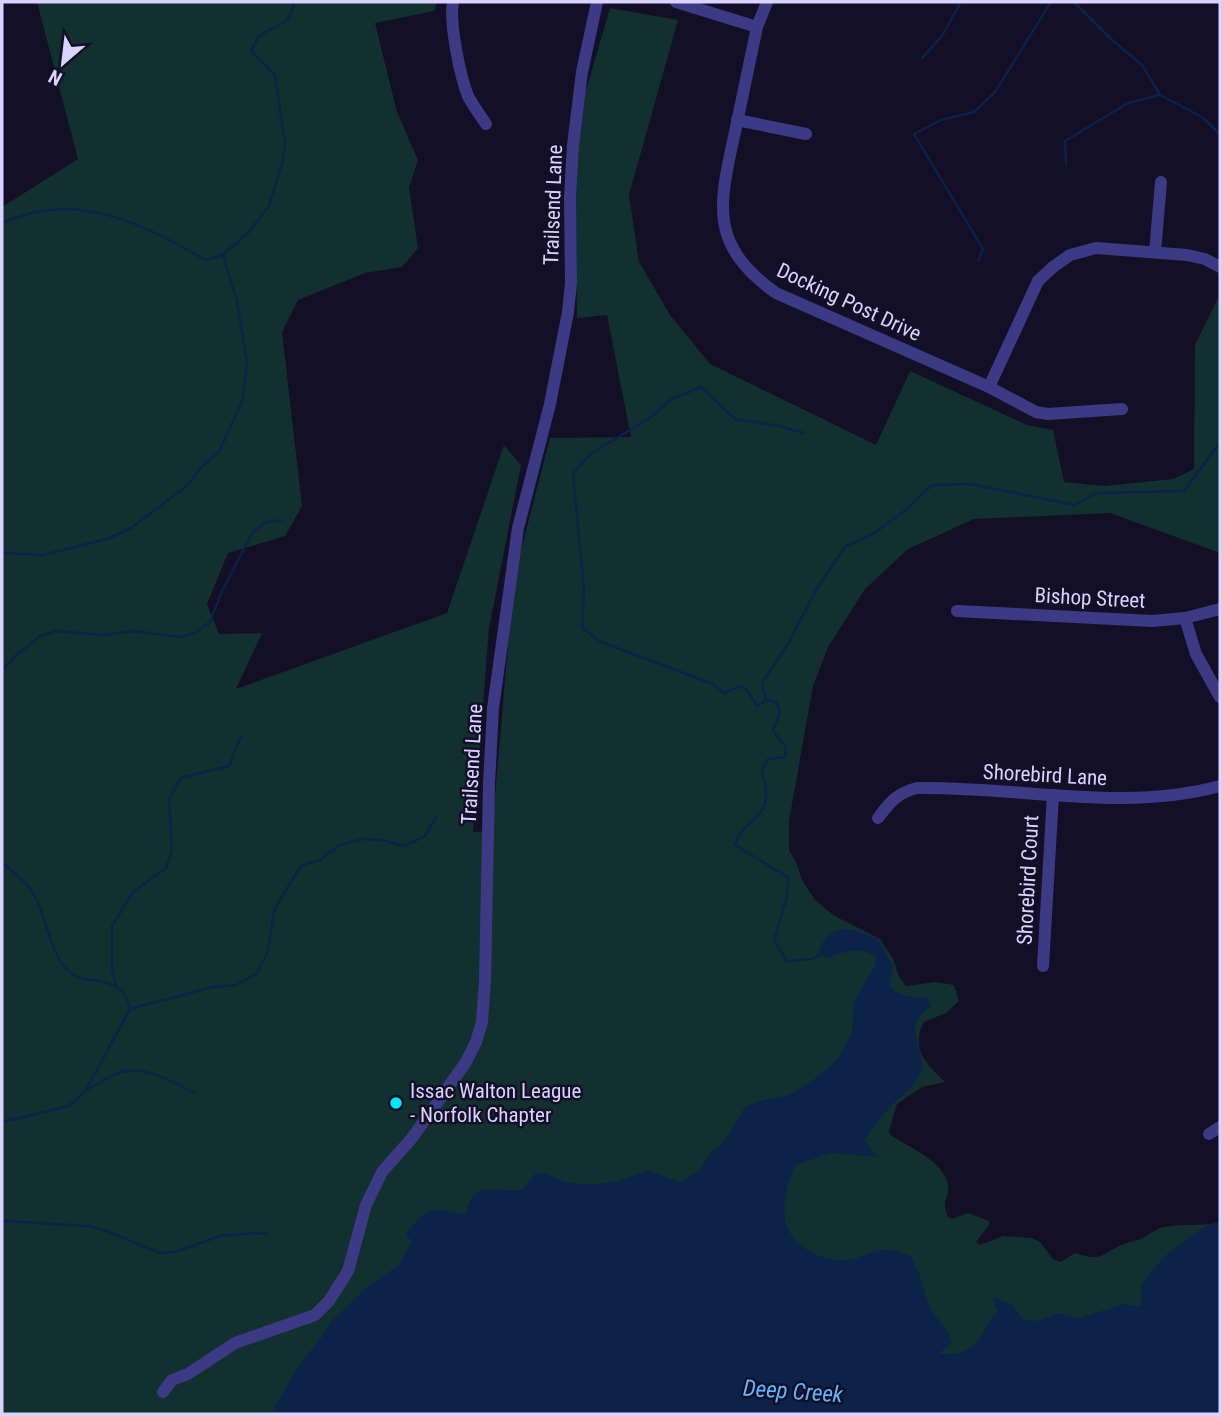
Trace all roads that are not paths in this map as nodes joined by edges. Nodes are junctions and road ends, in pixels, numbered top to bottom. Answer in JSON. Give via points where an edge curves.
{"nodes":[{"id":1,"x":453,"y":2,"type":"edge"},
{"id":2,"x":597,"y":2,"type":"edge"},
{"id":3,"x":676,"y":2,"type":"edge"},
{"id":4,"x":767,"y":2,"type":"edge"},
{"id":5,"x":757,"y":27,"type":"junction"},
{"id":6,"x":737,"y":120,"type":"junction"},
{"id":7,"x":486,"y":124,"type":"dead end"},
{"id":8,"x":806,"y":134,"type":"dead end"},
{"id":9,"x":1161,"y":182,"type":"dead end"},
{"id":10,"x":1155,"y":252,"type":"junction"},
{"id":11,"x":1220,"y":267,"type":"edge"},
{"id":12,"x":989,"y":387,"type":"junction"},
{"id":13,"x":1122,"y":409,"type":"dead end"},
{"id":14,"x":1220,"y":610,"type":"edge"},
{"id":15,"x":957,"y":611,"type":"dead end"},
{"id":16,"x":1185,"y":618,"type":"junction"},
{"id":17,"x":1220,"y":697,"type":"edge"},
{"id":18,"x":1220,"y":786,"type":"edge"},
{"id":19,"x":1053,"y":795,"type":"junction"},
{"id":20,"x":878,"y":818,"type":"dead end"},
{"id":21,"x":1043,"y":966,"type":"dead end"},
{"id":22,"x":163,"y":1392,"type":"dead end"}],
"edges":[{"from":1,"to":7,"type":"street","via":[[453,27],[466,87]]},
{"from":2,"to":22,"type":"street","name":"Trailsend Lane","via":[[573,145],[568,312],[545,427],[518,528],[493,708],[484,1003],[476,1042],[442,1097],[382,1172],[366,1205],[348,1271],[324,1307],[315,1315],[235,1343],[172,1380]]},
{"from":3,"to":5,"type":"street"},
{"from":4,"to":5,"type":"street","name":"Docking Post Drive"},
{"from":5,"to":6,"type":"street","name":"Docking Post Drive"},
{"from":6,"to":8,"type":"street"},
{"from":6,"to":12,"type":"street","name":"Docking Post Drive","via":[[724,185],[723,217],[730,242],[752,276],[776,293]]},
{"from":9,"to":10,"type":"street"},
{"from":10,"to":11,"type":"street","via":[[1205,258]]},
{"from":10,"to":12,"type":"street","via":[[1096,248],[1070,255],[1053,267],[1038,281]]},
{"from":12,"to":13,"type":"street","name":"Docking Post Drive","via":[[1048,414]]},
{"from":14,"to":16,"type":"street","name":"Bishop Street"},
{"from":15,"to":16,"type":"street","name":"Bishop Street","via":[[1129,621]]},
{"from":16,"to":17,"type":"street","via":[[1196,654]]},
{"from":18,"to":19,"type":"street","name":"Shorebird Lane","via":[[1147,799]]},
{"from":19,"to":20,"type":"street","name":"Shorebird Lane","via":[[917,788],[894,798]]},
{"from":19,"to":21,"type":"street","name":"Shorebird Court"}]}
